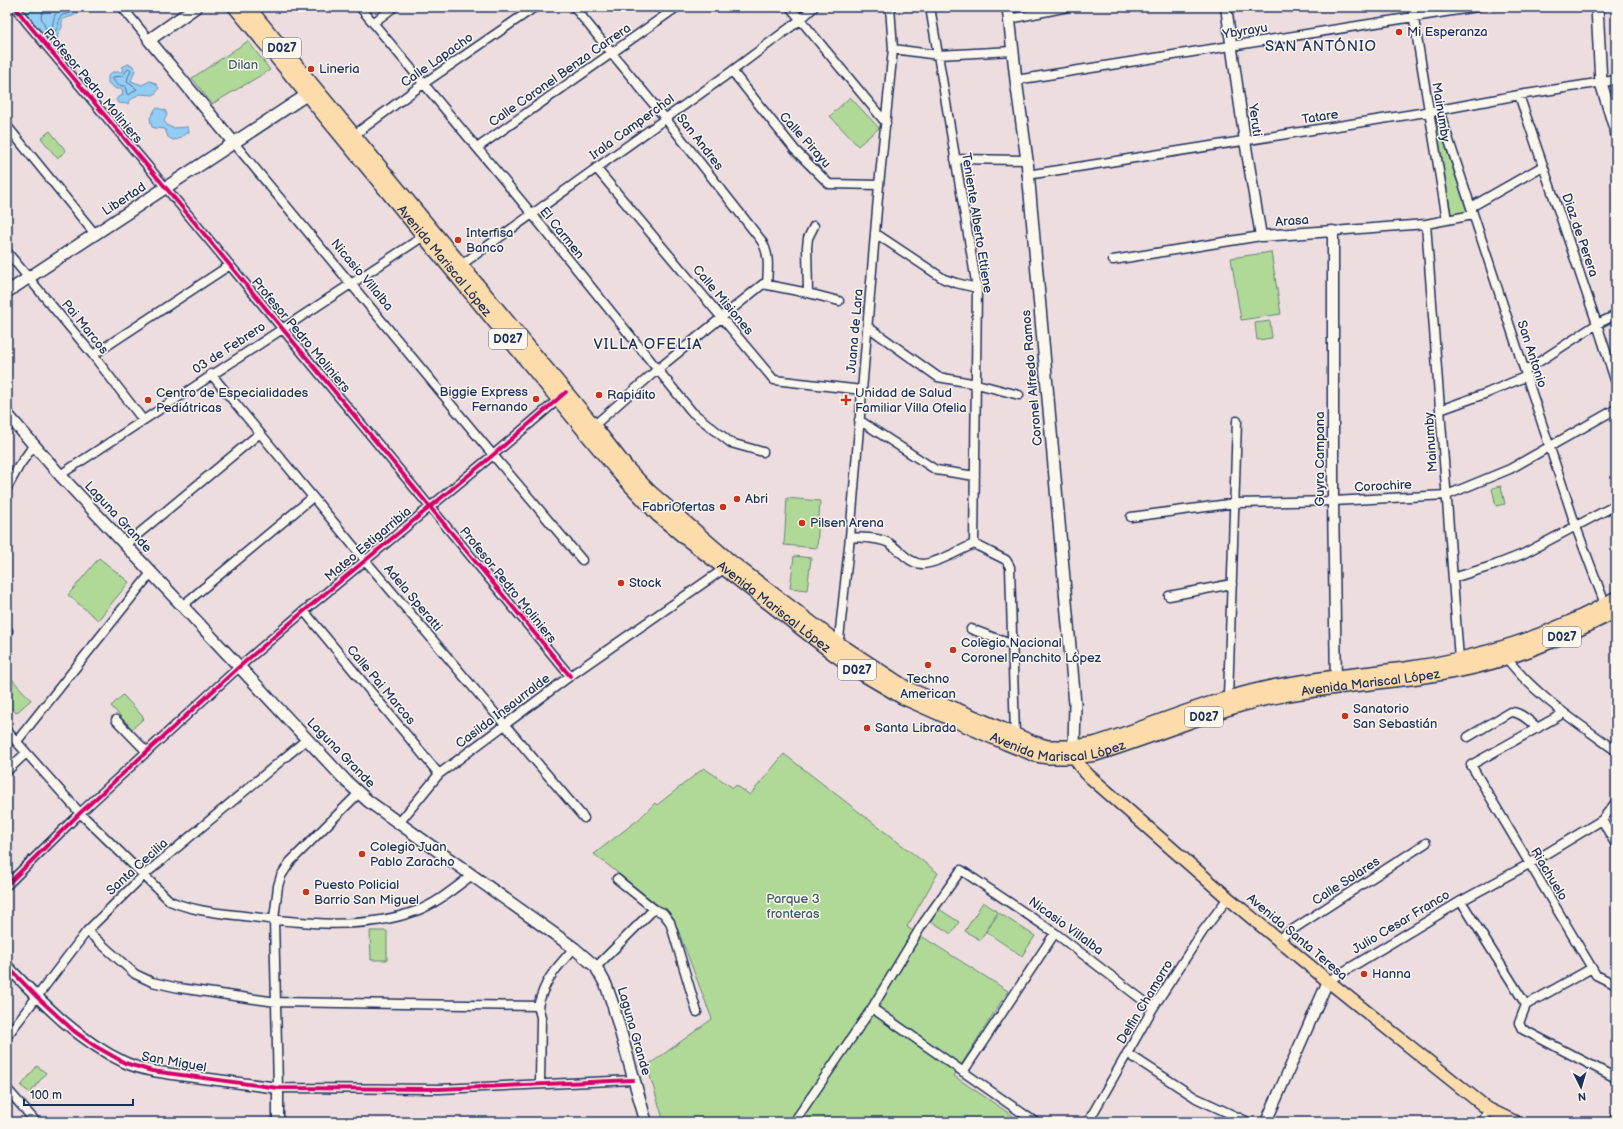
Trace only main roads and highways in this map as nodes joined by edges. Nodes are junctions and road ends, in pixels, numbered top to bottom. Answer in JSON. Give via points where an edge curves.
{"nodes":[{"id":1,"x":196,"y":7,"type":"edge"},
{"id":2,"x":235,"y":7,"type":"edge"},
{"id":3,"x":248,"y":7,"type":"edge"},
{"id":4,"x":1008,"y":7,"type":"edge"},
{"id":5,"x":1597,"y":7,"type":"edge"},
{"id":6,"x":312,"y":92,"type":"junction"},
{"id":7,"x":1616,"y":132,"type":"edge"},
{"id":8,"x":234,"y":143,"type":"junction"},
{"id":9,"x":428,"y":233,"type":"junction"},
{"id":10,"x":7,"y":292,"type":"edge"},
{"id":11,"x":562,"y":396,"type":"junction"},
{"id":12,"x":7,"y":414,"type":"edge"},
{"id":13,"x":1612,"y":604,"type":"edge"},
{"id":14,"x":838,"y":650,"type":"junction"},
{"id":15,"x":1503,"y":653,"type":"junction"},
{"id":16,"x":1336,"y":683,"type":"junction"},
{"id":17,"x":1074,"y":752,"type":"junction"},
{"id":18,"x":646,"y":1122,"type":"edge"},
{"id":19,"x":1515,"y":1122,"type":"edge"}],
"edges":[{"from":1,"to":8,"type":"main road","name":"Nicasio Villalba","via":[[149,40]]},
{"from":2,"to":6,"type":"highway","name":"Avenida Mariscal López","number":"D027"},
{"from":3,"to":6,"type":"highway","name":"Avenida Mariscal López","number":"D027"},
{"from":4,"to":17,"type":"main road","name":"Coronel Alfredo Ramos","via":[[1027,160],[1075,696]]},
{"from":5,"to":7,"type":"main road","via":[[1601,83]]},
{"from":6,"to":8,"type":"main road","name":"Libertad"},
{"from":6,"to":9,"type":"highway","name":"Avenida Mariscal López","number":"D027"},
{"from":6,"to":9,"type":"highway","name":"Avenida Mariscal López","number":"D027","via":[[354,135]]},
{"from":8,"to":10,"type":"main road","name":"Libertad"},
{"from":9,"to":11,"type":"highway","name":"Avenida Mariscal López","number":"D027"},
{"from":9,"to":11,"type":"highway","name":"Avenida Mariscal López","number":"D027","via":[[462,265]]},
{"from":11,"to":14,"type":"highway","name":"Avenida Mariscal López","number":"D027","via":[[590,429],[638,496],[658,515],[692,536]]},
{"from":12,"to":18,"type":"main road","name":"Laguna Grande","via":[[151,573],[359,793],[574,948],[596,967],[613,1005]]},
{"from":13,"to":15,"type":"highway","name":"Avenida Mariscal López","number":"D027"},
{"from":14,"to":17,"type":"highway","name":"Avenida Mariscal López","number":"D027","via":[[906,688],[1015,735],[1047,747]]},
{"from":14,"to":17,"type":"highway","name":"Avenida Mariscal López","number":"D027","via":[[863,674],[902,697],[1006,743],[1048,757]]},
{"from":15,"to":16,"type":"highway","name":"Avenida Mariscal López","number":"D027","via":[[1405,668]]},
{"from":15,"to":16,"type":"highway","name":"Avenida Mariscal López","number":"D027","via":[[1460,670],[1406,679]]},
{"from":16,"to":17,"type":"highway","name":"Avenida Mariscal López","number":"D027","via":[[1246,703],[1100,753]]},
{"from":16,"to":17,"type":"highway","name":"Avenida Mariscal López","number":"D027","via":[[1268,688],[1228,698]]},
{"from":17,"to":19,"type":"main road","name":"Avenida Santa Teresa","via":[[1078,764],[1089,776],[1228,898],[1488,1109]]}]}
